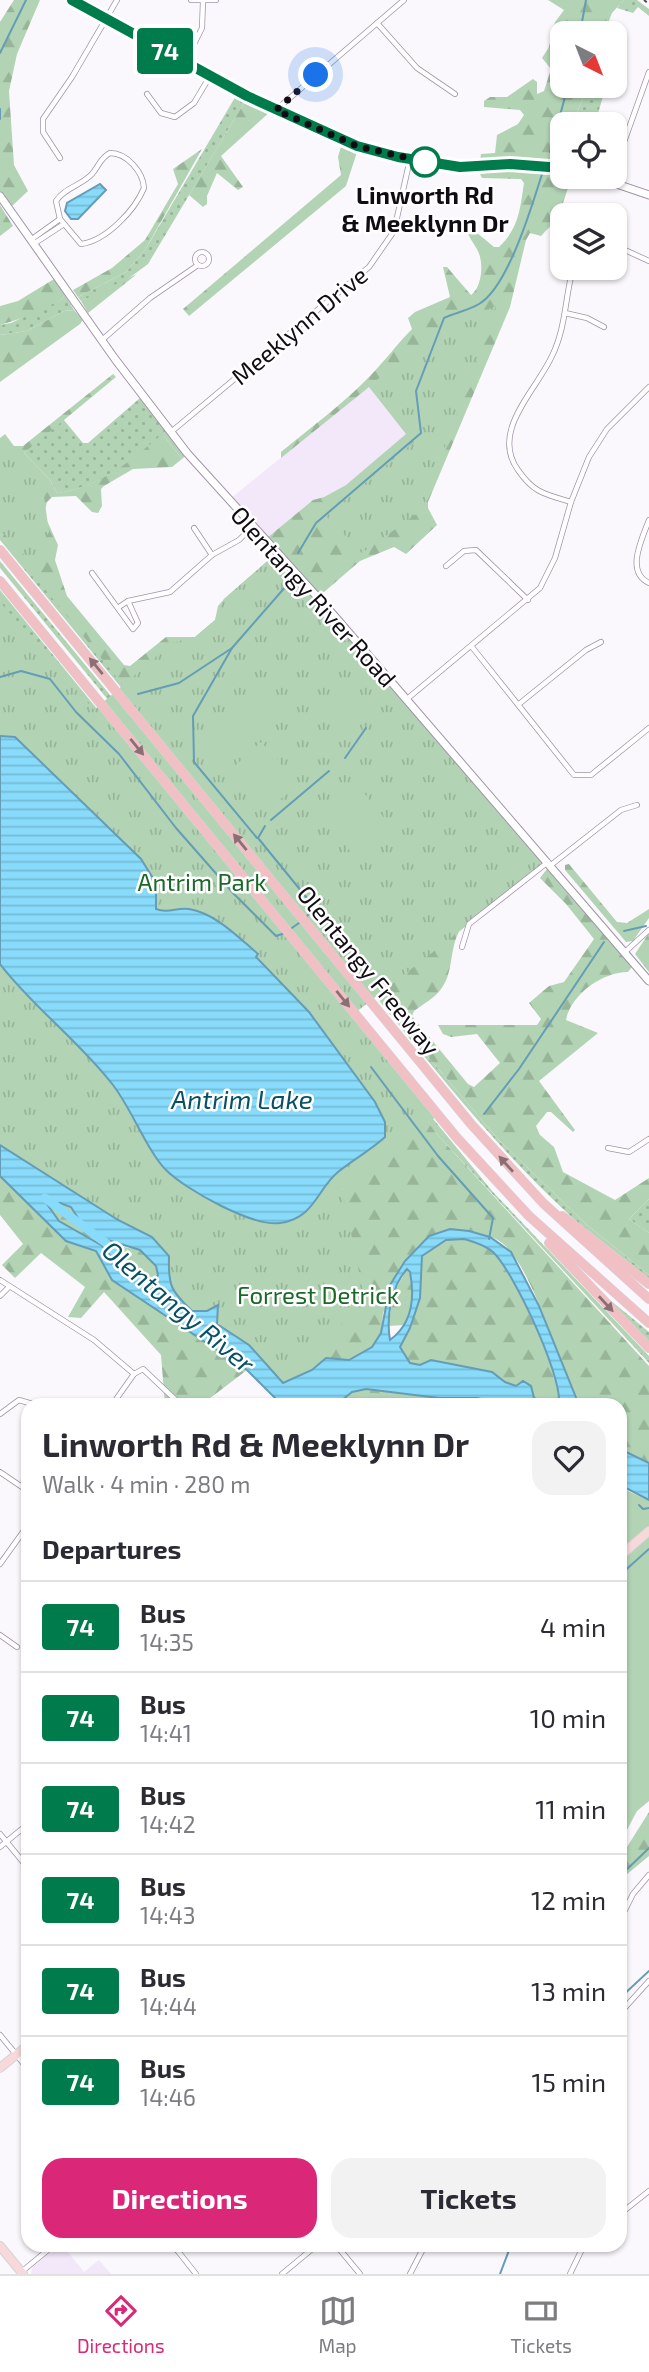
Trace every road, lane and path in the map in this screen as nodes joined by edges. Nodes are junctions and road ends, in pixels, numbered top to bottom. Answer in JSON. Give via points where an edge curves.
{"nodes":[{"id":1,"x":72,"y":0,"type":"edge"},
{"id":2,"x":117,"y":0,"type":"edge"},
{"id":3,"x":191,"y":0,"type":"edge"},
{"id":4,"x":216,"y":0,"type":"edge"},
{"id":5,"x":404,"y":0,"type":"edge"},
{"id":6,"x":203,"y":1,"type":"edge"},
{"id":7,"x":107,"y":18,"type":"junction"},
{"id":8,"x":377,"y":23,"type":"junction"},
{"id":9,"x":185,"y":62,"type":"junction"},
{"id":10,"x":649,"y":72,"type":"edge"},
{"id":11,"x":210,"y":76,"type":"junction"},
{"id":12,"x":455,"y":93,"type":"dead end"},
{"id":13,"x":147,"y":94,"type":"dead end"},
{"id":14,"x":276,"y":110,"type":"junction"},
{"id":15,"x":627,"y":134,"type":"edge"},
{"id":16,"x":60,"y":158,"type":"dead end"},
{"id":17,"x":410,"y":159,"type":"junction"},
{"id":18,"x":550,"y":167,"type":"edge"},
{"id":19,"x":627,"y":186,"type":"edge"},
{"id":20,"x":0,"y":195,"type":"edge"},
{"id":21,"x":649,"y":195,"type":"edge"},
{"id":22,"x":62,"y":222,"type":"junction"},
{"id":23,"x":33,"y":241,"type":"junction"},
{"id":24,"x":627,"y":251,"type":"edge"},
{"id":25,"x":649,"y":261,"type":"edge"},
{"id":26,"x":198,"y":265,"type":"dead end"},
{"id":27,"x":571,"y":280,"type":"edge"},
{"id":28,"x":565,"y":313,"type":"junction"},
{"id":29,"x":604,"y":327,"type":"dead end"},
{"id":30,"x":103,"y":340,"type":"junction"},
{"id":31,"x":649,"y":387,"type":"edge"},
{"id":32,"x":171,"y":432,"type":"junction"},
{"id":33,"x":571,"y":502,"type":"junction"},
{"id":34,"x":649,"y":520,"type":"edge"},
{"id":35,"x":253,"y":527,"type":"junction"},
{"id":36,"x":194,"y":528,"type":"dead end"},
{"id":37,"x":0,"y":550,"type":"edge"},
{"id":38,"x":212,"y":555,"type":"junction"},
{"id":39,"x":446,"y":566,"type":"dead end"},
{"id":40,"x":92,"y":573,"type":"dead end"},
{"id":41,"x":0,"y":581,"type":"edge"},
{"id":42,"x":649,"y":583,"type":"edge"},
{"id":43,"x":528,"y":600,"type":"junction"},
{"id":44,"x":128,"y":601,"type":"junction"},
{"id":45,"x":119,"y":607,"type":"junction"},
{"id":46,"x":601,"y":642,"type":"dead end"},
{"id":47,"x":472,"y":647,"type":"junction"},
{"id":48,"x":407,"y":699,"type":"junction"},
{"id":49,"x":519,"y":704,"type":"junction"},
{"id":50,"x":649,"y":728,"type":"edge"},
{"id":51,"x":637,"y":805,"type":"dead end"},
{"id":52,"x":550,"y":864,"type":"junction"},
{"id":53,"x":649,"y":930,"type":"edge"},
{"id":54,"x":462,"y":947,"type":"dead end"},
{"id":55,"x":625,"y":953,"type":"junction"},
{"id":56,"x":649,"y":981,"type":"edge"},
{"id":57,"x":649,"y":1139,"type":"edge"},
{"id":58,"x":608,"y":1147,"type":"dead end"},
{"id":59,"x":543,"y":1203,"type":"junction"},
{"id":60,"x":529,"y":1216,"type":"junction"},
{"id":61,"x":0,"y":1280,"type":"edge"},
{"id":62,"x":649,"y":1284,"type":"edge"},
{"id":63,"x":9,"y":1287,"type":"junction"},
{"id":64,"x":0,"y":1296,"type":"edge"},
{"id":65,"x":649,"y":1298,"type":"edge"},
{"id":66,"x":649,"y":1324,"type":"edge"},
{"id":67,"x":649,"y":1348,"type":"edge"},
{"id":68,"x":134,"y":1374,"type":"junction"},
{"id":69,"x":117,"y":1398,"type":"edge"},
{"id":70,"x":174,"y":1398,"type":"edge"},
{"id":71,"x":21,"y":1400,"type":"edge"},
{"id":72,"x":0,"y":1414,"type":"edge"},
{"id":73,"x":0,"y":1472,"type":"edge"},
{"id":74,"x":21,"y":1486,"type":"edge"},
{"id":75,"x":649,"y":1531,"type":"edge"},
{"id":76,"x":21,"y":1534,"type":"edge"},
{"id":77,"x":627,"y":1550,"type":"edge"},
{"id":78,"x":0,"y":1564,"type":"edge"},
{"id":79,"x":0,"y":1635,"type":"edge"},
{"id":80,"x":17,"y":1647,"type":"dead end"},
{"id":81,"x":21,"y":1830,"type":"edge"},
{"id":82,"x":0,"y":1834,"type":"edge"},
{"id":83,"x":6,"y":1842,"type":"junction"},
{"id":84,"x":0,"y":1847,"type":"edge"},
{"id":85,"x":21,"y":1860,"type":"edge"},
{"id":86,"x":649,"y":1875,"type":"edge"},
{"id":87,"x":627,"y":1906,"type":"edge"},
{"id":88,"x":649,"y":1981,"type":"edge"},
{"id":89,"x":627,"y":2005,"type":"edge"},
{"id":90,"x":0,"y":2035,"type":"edge"},
{"id":91,"x":21,"y":2051,"type":"edge"},
{"id":92,"x":16,"y":2055,"type":"junction"},
{"id":93,"x":21,"y":2061,"type":"edge"},
{"id":94,"x":0,"y":2068,"type":"edge"},
{"id":95,"x":649,"y":2190,"type":"edge"},
{"id":96,"x":627,"y":2208,"type":"edge"},
{"id":97,"x":0,"y":2246,"type":"edge"},
{"id":98,"x":46,"y":2252,"type":"edge"},
{"id":99,"x":178,"y":2252,"type":"edge"},
{"id":100,"x":309,"y":2252,"type":"edge"},
{"id":101,"x":342,"y":2252,"type":"edge"},
{"id":102,"x":421,"y":2252,"type":"edge"},
{"id":103,"x":581,"y":2252,"type":"edge"},
{"id":104,"x":21,"y":2273,"type":"edge"},
{"id":105,"x":196,"y":2274,"type":"edge"},
{"id":106,"x":282,"y":2274,"type":"edge"},
{"id":107,"x":360,"y":2274,"type":"edge"},
{"id":108,"x":410,"y":2274,"type":"edge"},
{"id":109,"x":570,"y":2274,"type":"edge"}],
"edges":[{"from":1,"to":7,"type":"main road"},
{"from":2,"to":7,"type":"street"},
{"from":3,"to":6,"type":"street"},
{"from":4,"to":6,"type":"street"},
{"from":5,"to":8,"type":"street"},
{"from":6,"to":9,"type":"street","via":[[202,28]]},
{"from":7,"to":9,"type":"main road"},
{"from":7,"to":16,"type":"street","via":[[43,118],[43,132]]},
{"from":8,"to":12,"type":"street","via":[[417,68]]},
{"from":8,"to":14,"type":"street"},
{"from":9,"to":11,"type":"main road"},
{"from":10,"to":15,"type":"street"},
{"from":11,"to":13,"type":"street","via":[[194,103],[175,117],[161,113]]},
{"from":11,"to":14,"type":"main road"},
{"from":14,"to":17,"type":"main road","via":[[357,146]]},
{"from":17,"to":18,"type":"main road","via":[[460,167]]},
{"from":17,"to":32,"type":"street","name":"Meeklynn Drive","via":[[394,231],[369,267]]},
{"from":19,"to":21,"type":"main road"},
{"from":20,"to":23,"type":"main road","name":"Olentangy River Road"},
{"from":22,"to":22,"type":"street","via":[[55,209],[58,197],[83,181],[106,155],[122,155],[144,183],[143,192],[119,222],[90,242],[76,241]]},
{"from":22,"to":23,"type":"street"},
{"from":23,"to":30,"type":"main road","name":"Olentangy River Road"},
{"from":24,"to":25,"type":"street"},
{"from":26,"to":30,"type":"street","via":[[150,298]]},
{"from":27,"to":28,"type":"street"},
{"from":28,"to":29,"type":"street"},
{"from":28,"to":33,"type":"street","via":[[554,354],[513,422],[508,450],[535,491]]},
{"from":30,"to":32,"type":"main road","name":"Olentangy River Road"},
{"from":31,"to":33,"type":"street","via":[[607,429],[589,457]]},
{"from":32,"to":35,"type":"main road","name":"Olentangy River Road"},
{"from":33,"to":43,"type":"street","via":[[552,565]]},
{"from":34,"to":42,"type":"street","via":[[636,565],[641,579]]},
{"from":35,"to":38,"type":"street"},
{"from":35,"to":48,"type":"main road","name":"Olentangy River Road"},
{"from":36,"to":38,"type":"street"},
{"from":59,"to":37,"type":"highway","name":"Olentangy Freeway","one_way":true,"via":[[471,1124]]},
{"from":38,"to":44,"type":"street","via":[[170,592]]},
{"from":39,"to":43,"type":"street","via":[[464,551],[476,550]]},
{"from":40,"to":45,"type":"street"},
{"from":41,"to":60,"type":"highway","name":"Olentangy Freeway","one_way":true,"via":[[457,1138]]},
{"from":43,"to":47,"type":"street"},
{"from":44,"to":45,"type":"street"},
{"from":44,"to":45,"type":"street","via":[[138,623],[136,629],[130,628]]},
{"from":46,"to":49,"type":"street"},
{"from":47,"to":48,"type":"street"},
{"from":47,"to":49,"type":"street"},
{"from":48,"to":52,"type":"main road","name":"Olentangy River Road"},
{"from":49,"to":50,"type":"street","via":[[569,770],[580,777],[591,775]]},
{"from":51,"to":52,"type":"street","via":[[621,810]]},
{"from":52,"to":54,"type":"street","via":[[469,925]]},
{"from":52,"to":55,"type":"main road","name":"Olentangy River Road"},
{"from":53,"to":55,"type":"street"},
{"from":55,"to":56,"type":"main road","name":"Olentangy River Road"},
{"from":57,"to":58,"type":"street","via":[[629,1152]]},
{"from":59,"to":62,"type":"highway"},
{"from":59,"to":65,"type":"highway","name":"Olentangy Freeway"},
{"from":60,"to":66,"type":"highway","name":"Olentangy Freeway"},
{"from":60,"to":67,"type":"highway","one_way":true,"via":[[551,1246]]},
{"from":61,"to":63,"type":"street"},
{"from":63,"to":64,"type":"street"},
{"from":63,"to":68,"type":"street","via":[[86,1335]]},
{"from":68,"to":69,"type":"street"},
{"from":68,"to":70,"type":"street","via":[[138,1369],[147,1370]]},
{"from":71,"to":72,"type":"street"},
{"from":73,"to":74,"type":"street"},
{"from":75,"to":77,"type":"main road"},
{"from":76,"to":78,"type":"street"},
{"from":79,"to":80,"type":"street"},
{"from":81,"to":83,"type":"street"},
{"from":82,"to":83,"type":"street"},
{"from":83,"to":84,"type":"street"},
{"from":83,"to":85,"type":"street"},
{"from":86,"to":87,"type":"street"},
{"from":88,"to":89,"type":"street"},
{"from":90,"to":92,"type":"street"},
{"from":91,"to":92,"type":"main road"},
{"from":92,"to":93,"type":"street"},
{"from":92,"to":94,"type":"main road"},
{"from":95,"to":96,"type":"street"},
{"from":97,"to":104,"type":"main road"},
{"from":98,"to":104,"type":"street"},
{"from":99,"to":105,"type":"street"},
{"from":100,"to":106,"type":"street"},
{"from":101,"to":107,"type":"street"},
{"from":102,"to":108,"type":"street"},
{"from":103,"to":109,"type":"street"}]}
